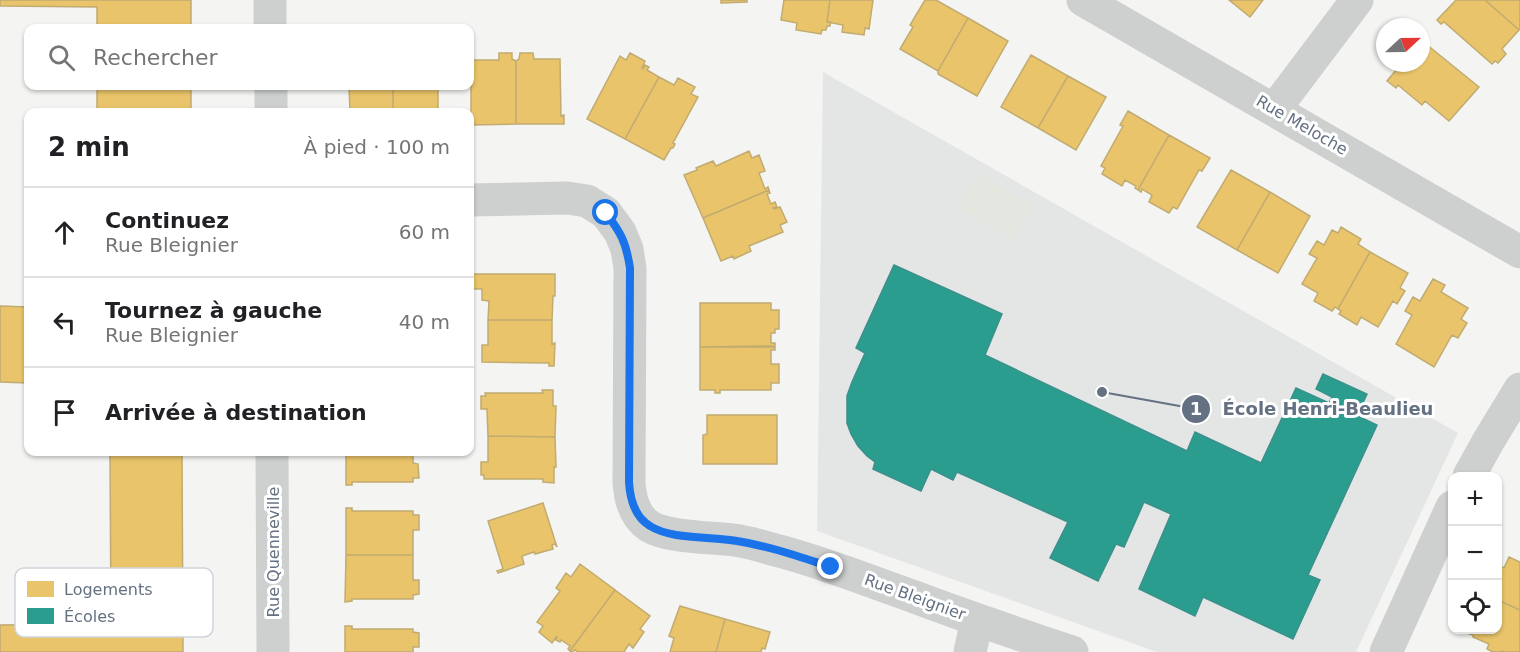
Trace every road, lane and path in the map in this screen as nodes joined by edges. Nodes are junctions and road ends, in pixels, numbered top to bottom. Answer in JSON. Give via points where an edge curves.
{"nodes":[{"id":1,"x":270,"y":0,"type":"edge"},
{"id":2,"x":1083,"y":0,"type":"edge"},
{"id":3,"x":1357,"y":0,"type":"edge"},
{"id":4,"x":270,"y":24,"type":"edge"},
{"id":5,"x":271,"y":90,"type":"edge"},
{"id":6,"x":271,"y":108,"type":"edge"},
{"id":7,"x":1274,"y":110,"type":"junction"},
{"id":8,"x":474,"y":200,"type":"edge"},
{"id":9,"x":1520,"y":252,"type":"edge"},
{"id":10,"x":1520,"y":389,"type":"edge"},
{"id":11,"x":272,"y":456,"type":"edge"},
{"id":12,"x":1472,"y":472,"type":"edge"},
{"id":13,"x":1448,"y":516,"type":"edge"},
{"id":14,"x":977,"y":620,"type":"junction"},
{"id":15,"x":273,"y":652,"type":"edge"},
{"id":16,"x":970,"y":652,"type":"edge"},
{"id":17,"x":1071,"y":652,"type":"edge"},
{"id":18,"x":1386,"y":652,"type":"edge"}],
"edges":[{"from":1,"to":4,"type":"street"},
{"from":2,"to":7,"type":"street","name":"Rue Meloche"},
{"from":3,"to":7,"type":"street"},
{"from":5,"to":6,"type":"street"},
{"from":7,"to":9,"type":"street","name":"Rue Meloche"},
{"from":8,"to":14,"type":"street","name":"Rue Bleignier","via":[[587,201],[606,213],[620,232],[630,268],[630,498],[648,525],[675,534],[737,541],[786,553]]},
{"from":10,"to":12,"type":"street"},
{"from":11,"to":15,"type":"street","name":"Rue Quenneville"},
{"from":13,"to":18,"type":"street"},
{"from":14,"to":16,"type":"street"},
{"from":14,"to":17,"type":"street","name":"Rue Bleignier"}]}
